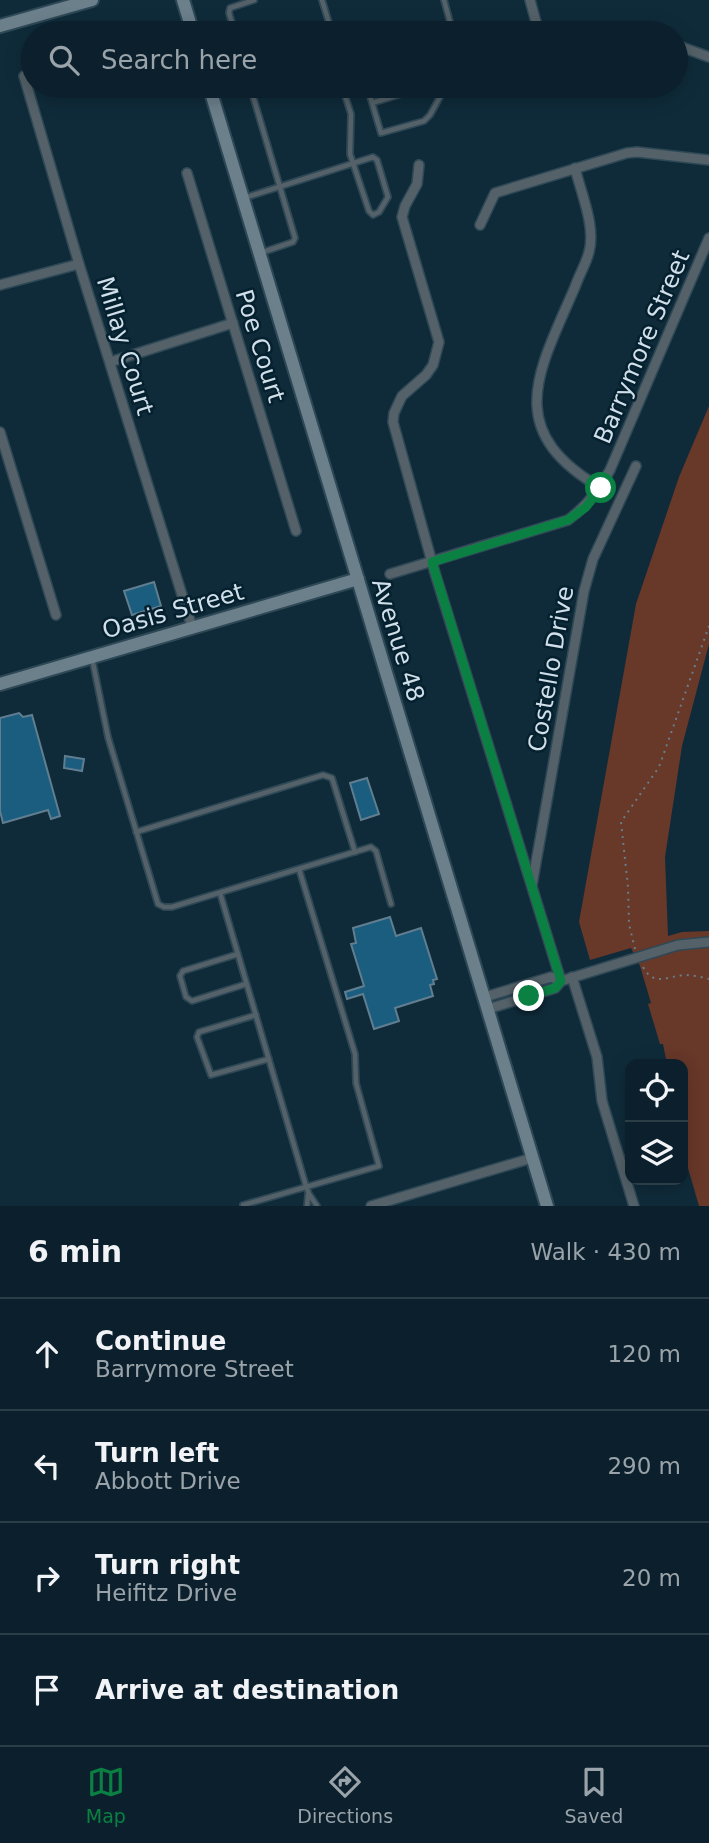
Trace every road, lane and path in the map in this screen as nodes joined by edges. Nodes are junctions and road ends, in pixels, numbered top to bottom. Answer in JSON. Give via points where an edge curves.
{"nodes":[{"id":1,"x":92,"y":0,"type":"edge"},
{"id":2,"x":183,"y":0,"type":"edge"},
{"id":3,"x":254,"y":0,"type":"edge"},
{"id":4,"x":322,"y":0,"type":"edge"},
{"id":5,"x":444,"y":0,"type":"edge"},
{"id":6,"x":530,"y":0,"type":"edge"},
{"id":7,"x":189,"y":21,"type":"edge"},
{"id":8,"x":231,"y":21,"type":"edge"},
{"id":9,"x":328,"y":21,"type":"edge"},
{"id":10,"x":450,"y":21,"type":"edge"},
{"id":11,"x":536,"y":21,"type":"edge"},
{"id":12,"x":0,"y":26,"type":"edge"},
{"id":13,"x":688,"y":49,"type":"edge"},
{"id":14,"x":709,"y":57,"type":"edge"},
{"id":15,"x":30,"y":98,"type":"edge"},
{"id":16,"x":212,"y":98,"type":"edge"},
{"id":17,"x":254,"y":98,"type":"edge"},
{"id":18,"x":346,"y":98,"type":"edge"},
{"id":19,"x":371,"y":98,"type":"edge"},
{"id":20,"x":388,"y":98,"type":"edge"},
{"id":21,"x":440,"y":98,"type":"edge"},
{"id":22,"x":372,"y":103,"type":"junction"},
{"id":23,"x":709,"y":160,"type":"edge"},
{"id":24,"x":353,"y":164,"type":"junction"},
{"id":25,"x":419,"y":165,"type":"dead end"},
{"id":26,"x":575,"y":168,"type":"junction"},
{"id":27,"x":187,"y":173,"type":"dead end"},
{"id":28,"x":281,"y":186,"type":"junction"},
{"id":29,"x":243,"y":198,"type":"junction"},
{"id":30,"x":480,"y":225,"type":"dead end"},
{"id":31,"x":709,"y":238,"type":"edge"},
{"id":32,"x":259,"y":254,"type":"junction"},
{"id":33,"x":79,"y":264,"type":"junction"},
{"id":34,"x":0,"y":285,"type":"edge"},
{"id":35,"x":233,"y":323,"type":"junction"},
{"id":36,"x":110,"y":362,"type":"junction"},
{"id":37,"x":0,"y":432,"type":"edge"},
{"id":38,"x":636,"y":466,"type":"dead end"},
{"id":39,"x":601,"y":488,"type":"junction"},
{"id":40,"x":296,"y":531,"type":"dead end"},
{"id":41,"x":432,"y":562,"type":"junction"},
{"id":42,"x":390,"y":574,"type":"dead end"},
{"id":43,"x":358,"y":579,"type":"junction"},
{"id":44,"x":56,"y":615,"type":"dead end"},
{"id":45,"x":709,"y":625,"type":"edge"},
{"id":46,"x":192,"y":627,"type":"junction"},
{"id":47,"x":92,"y":657,"type":"junction"},
{"id":48,"x":0,"y":684,"type":"edge"},
{"id":49,"x":136,"y":832,"type":"junction"},
{"id":50,"x":355,"y":852,"type":"junction"},
{"id":51,"x":299,"y":869,"type":"junction"},
{"id":52,"x":532,"y":886,"type":"junction"},
{"id":53,"x":220,"y":893,"type":"junction"},
{"id":54,"x":391,"y":904,"type":"dead end"},
{"id":55,"x":709,"y":942,"type":"edge"},
{"id":56,"x":238,"y":954,"type":"junction"},
{"id":57,"x":638,"y":957,"type":"junction"},
{"id":58,"x":572,"y":977,"type":"junction"},
{"id":59,"x":709,"y":979,"type":"edge"},
{"id":60,"x":561,"y":981,"type":"junction"},
{"id":61,"x":247,"y":984,"type":"junction"},
{"id":62,"x":526,"y":985,"type":"junction"},
{"id":63,"x":529,"y":996,"type":"junction"},
{"id":64,"x":487,"y":1003,"type":"junction"},
{"id":65,"x":256,"y":1015,"type":"junction"},
{"id":66,"x":269,"y":1059,"type":"junction"},
{"id":67,"x":532,"y":1158,"type":"junction"},
{"id":68,"x":306,"y":1186,"type":"junction"},
{"id":69,"x":309,"y":1195,"type":"junction"},
{"id":70,"x":243,"y":1205,"type":"edge"},
{"id":71,"x":307,"y":1206,"type":"edge"},
{"id":72,"x":317,"y":1206,"type":"edge"},
{"id":73,"x":371,"y":1206,"type":"edge"},
{"id":74,"x":547,"y":1206,"type":"edge"},
{"id":75,"x":634,"y":1206,"type":"edge"}],
"edges":[{"from":1,"to":12,"type":"main road"},
{"from":2,"to":7,"type":"main road"},
{"from":3,"to":8,"type":"lane","via":[[230,8]]},
{"from":4,"to":9,"type":"lane"},
{"from":5,"to":10,"type":"lane"},
{"from":6,"to":11,"type":"street"},
{"from":13,"to":14,"type":"street"},
{"from":15,"to":33,"type":"street","name":"Millay Court"},
{"from":16,"to":29,"type":"main road","name":"Avenue 48"},
{"from":17,"to":28,"type":"lane"},
{"from":18,"to":24,"type":"lane"},
{"from":19,"to":22,"type":"lane"},
{"from":20,"to":22,"type":"lane"},
{"from":21,"to":22,"type":"lane","via":[[424,121],[380,133]]},
{"from":23,"to":26,"type":"street","via":[[637,152]]},
{"from":24,"to":24,"type":"lane","via":[[369,211],[373,215],[387,197],[377,160],[373,157]]},
{"from":24,"to":28,"type":"lane"},
{"from":25,"to":41,"type":"street","via":[[417,184],[402,217],[437,330],[438,353],[426,375],[402,396],[393,422]]},
{"from":26,"to":30,"type":"street","via":[[495,193]]},
{"from":26,"to":39,"type":"street","via":[[588,216],[590,250],[541,368],[538,414],[557,455]]},
{"from":27,"to":35,"type":"street","name":"Poe Court"},
{"from":28,"to":29,"type":"lane"},
{"from":28,"to":32,"type":"lane","via":[[295,238],[288,245]]},
{"from":29,"to":32,"type":"main road","name":"Avenue 48"},
{"from":31,"to":39,"type":"street","name":"Barrymore Street"},
{"from":32,"to":43,"type":"main road","name":"Avenue 48"},
{"from":33,"to":34,"type":"street"},
{"from":33,"to":36,"type":"street","name":"Millay Court"},
{"from":35,"to":36,"type":"street"},
{"from":35,"to":40,"type":"street","name":"Poe Court"},
{"from":36,"to":46,"type":"street","name":"Millay Court"},
{"from":37,"to":44,"type":"street"},
{"from":38,"to":52,"type":"street","name":"Costello Drive","via":[[593,559],[584,591]]},
{"from":39,"to":41,"type":"street","name":"Barrymore Street","via":[[568,520]]},
{"from":41,"to":42,"type":"street","name":"Barrymore Street"},
{"from":41,"to":52,"type":"street"},
{"from":43,"to":46,"type":"main road","name":"Oasis Street"},
{"from":43,"to":64,"type":"main road","name":"Avenue 48"},
{"from":45,"to":57,"type":"path","via":[[659,767],[621,822],[629,924]]},
{"from":46,"to":47,"type":"main road","name":"Oasis Street"},
{"from":47,"to":48,"type":"main road","name":"Oasis Street"},
{"from":47,"to":49,"type":"lane","via":[[108,737]]},
{"from":49,"to":50,"type":"lane","via":[[323,775],[332,778]]},
{"from":49,"to":53,"type":"lane","via":[[158,904],[172,907]]},
{"from":50,"to":51,"type":"lane"},
{"from":50,"to":54,"type":"lane","via":[[376,850]]},
{"from":51,"to":53,"type":"lane"},
{"from":51,"to":68,"type":"lane","via":[[355,1054],[355,1083],[379,1166]]},
{"from":52,"to":60,"type":"street"},
{"from":53,"to":56,"type":"lane"},
{"from":55,"to":57,"type":"street","via":[[678,944]]},
{"from":56,"to":61,"type":"lane"},
{"from":56,"to":61,"type":"lane","via":[[183,971],[180,976],[186,997],[192,1001]]},
{"from":57,"to":58,"type":"street"},
{"from":57,"to":59,"type":"path","via":[[654,979],[687,975]]},
{"from":58,"to":60,"type":"street"},
{"from":58,"to":75,"type":"street"},
{"from":60,"to":62,"type":"street","via":[[551,977]]},
{"from":60,"to":63,"type":"street","via":[[555,988]]},
{"from":61,"to":65,"type":"lane"},
{"from":62,"to":63,"type":"lane"},
{"from":62,"to":64,"type":"street"},
{"from":63,"to":64,"type":"street"},
{"from":64,"to":67,"type":"main road","name":"Avenue 48"},
{"from":65,"to":66,"type":"lane"},
{"from":65,"to":66,"type":"lane","via":[[199,1032],[197,1037],[211,1075]]},
{"from":66,"to":68,"type":"lane"},
{"from":67,"to":73,"type":"street"},
{"from":67,"to":74,"type":"main road","name":"Avenue 48"},
{"from":68,"to":69,"type":"lane"},
{"from":68,"to":70,"type":"lane"},
{"from":69,"to":71,"type":"lane"},
{"from":69,"to":72,"type":"lane"}]}
